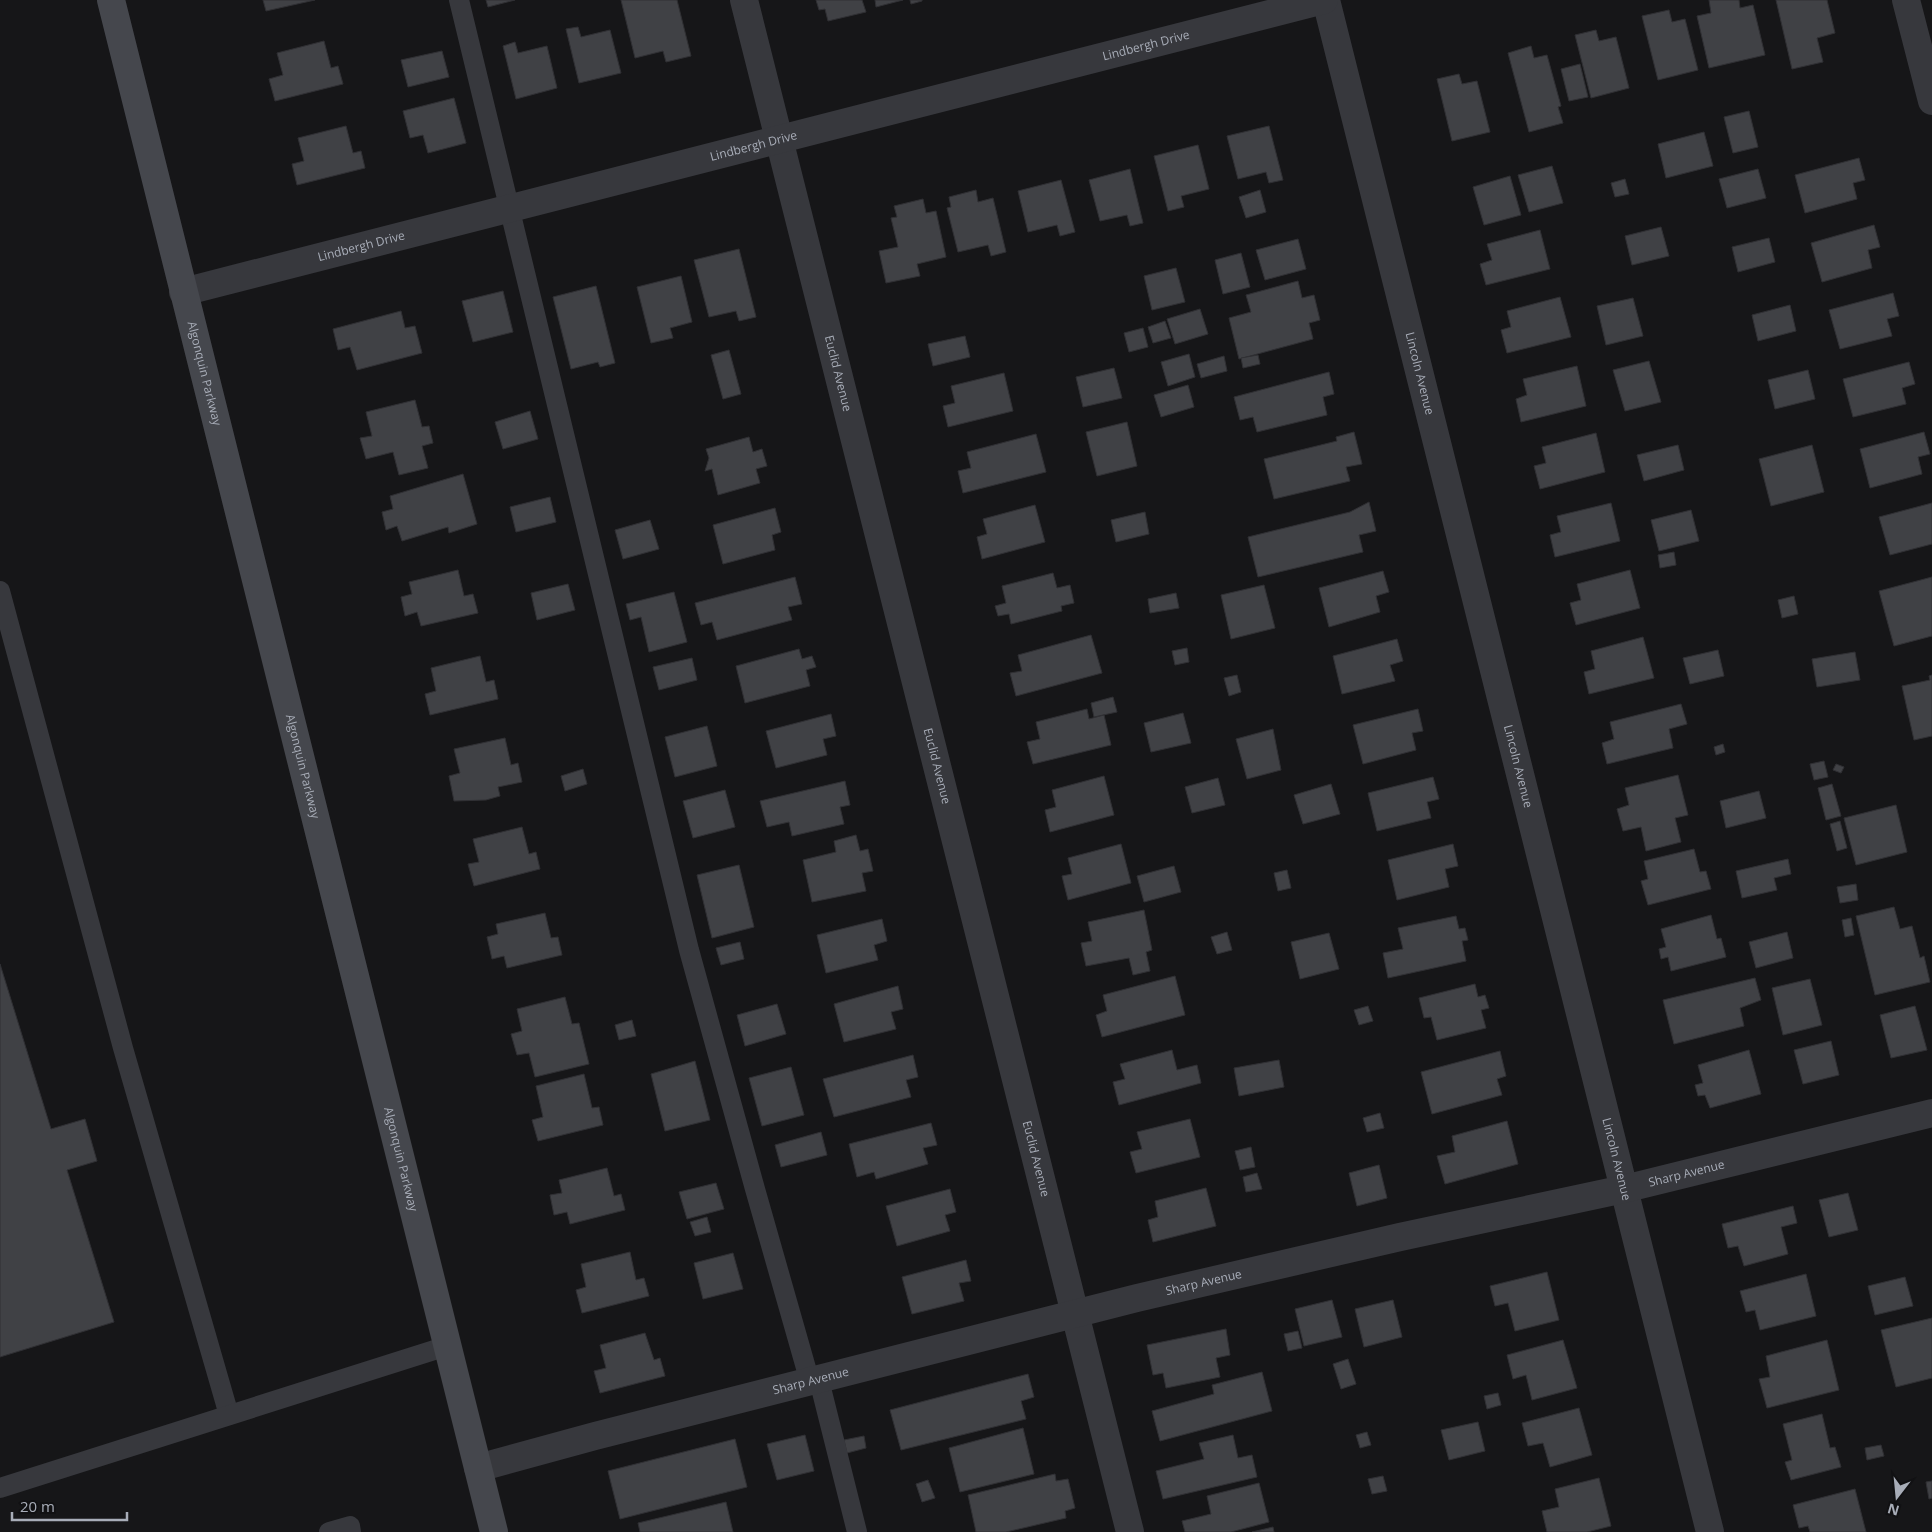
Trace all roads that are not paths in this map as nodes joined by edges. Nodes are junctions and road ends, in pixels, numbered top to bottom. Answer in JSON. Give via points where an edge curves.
{"nodes":[{"id":1,"x":111,"y":0,"type":"edge"},
{"id":2,"x":459,"y":0,"type":"edge"},
{"id":3,"x":744,"y":0,"type":"edge"},
{"id":4,"x":1325,"y":0,"type":"edge"},
{"id":5,"x":1906,"y":0,"type":"edge"},
{"id":6,"x":1932,"y":102,"type":"edge"},
{"id":7,"x":779,"y":139,"type":"junction"},
{"id":8,"x":510,"y":208,"type":"junction"},
{"id":9,"x":183,"y":292,"type":"junction"},
{"id":10,"x":0,"y":591,"type":"edge"},
{"id":11,"x":1932,"y":1113,"type":"edge"},
{"id":12,"x":1624,"y":1189,"type":"junction"},
{"id":13,"x":1076,"y":1315,"type":"junction"},
{"id":14,"x":447,"y":1346,"type":"junction"},
{"id":15,"x":814,"y":1381,"type":"junction"},
{"id":16,"x":229,"y":1415,"type":"junction"},
{"id":17,"x":478,"y":1468,"type":"junction"},
{"id":18,"x":0,"y":1488,"type":"edge"},
{"id":19,"x":329,"y":1532,"type":"edge"},
{"id":20,"x":351,"y":1532,"type":"edge"},
{"id":21,"x":494,"y":1532,"type":"edge"},
{"id":22,"x":857,"y":1532,"type":"edge"},
{"id":23,"x":1130,"y":1532,"type":"edge"},
{"id":24,"x":1710,"y":1532,"type":"edge"}],
"edges":[{"from":1,"to":9,"type":"main road","name":"Algonquin Parkway"},
{"from":2,"to":8,"type":"lane"},
{"from":3,"to":7,"type":"street","name":"Euclid Avenue"},
{"from":4,"to":7,"type":"street","name":"Lindbergh Drive"},
{"from":4,"to":12,"type":"street","name":"Lincoln Avenue"},
{"from":5,"to":6,"type":"street"},
{"from":7,"to":8,"type":"street","name":"Lindbergh Drive"},
{"from":7,"to":13,"type":"street","name":"Euclid Avenue"},
{"from":8,"to":9,"type":"street","name":"Lindbergh Drive"},
{"from":8,"to":15,"type":"lane","via":[[689,950],[752,1180]]},
{"from":9,"to":14,"type":"main road","name":"Algonquin Parkway"},
{"from":10,"to":16,"type":"lane","via":[[126,1057]]},
{"from":11,"to":12,"type":"street","name":"Sharp Avenue"},
{"from":12,"to":13,"type":"street","name":"Sharp Avenue","via":[[1400,1237]]},
{"from":12,"to":24,"type":"street","name":"Lincoln Avenue"},
{"from":13,"to":15,"type":"street","name":"Sharp Avenue"},
{"from":13,"to":23,"type":"street","name":"Euclid Avenue"},
{"from":14,"to":16,"type":"lane"},
{"from":14,"to":17,"type":"main road","name":"Algonquin Parkway"},
{"from":15,"to":17,"type":"street","name":"Sharp Avenue"},
{"from":15,"to":22,"type":"lane"},
{"from":16,"to":18,"type":"lane"},
{"from":17,"to":21,"type":"main road","name":"Algonquin Parkway"},
{"from":19,"to":20,"type":"lane","via":[[350,1526]]}]}
